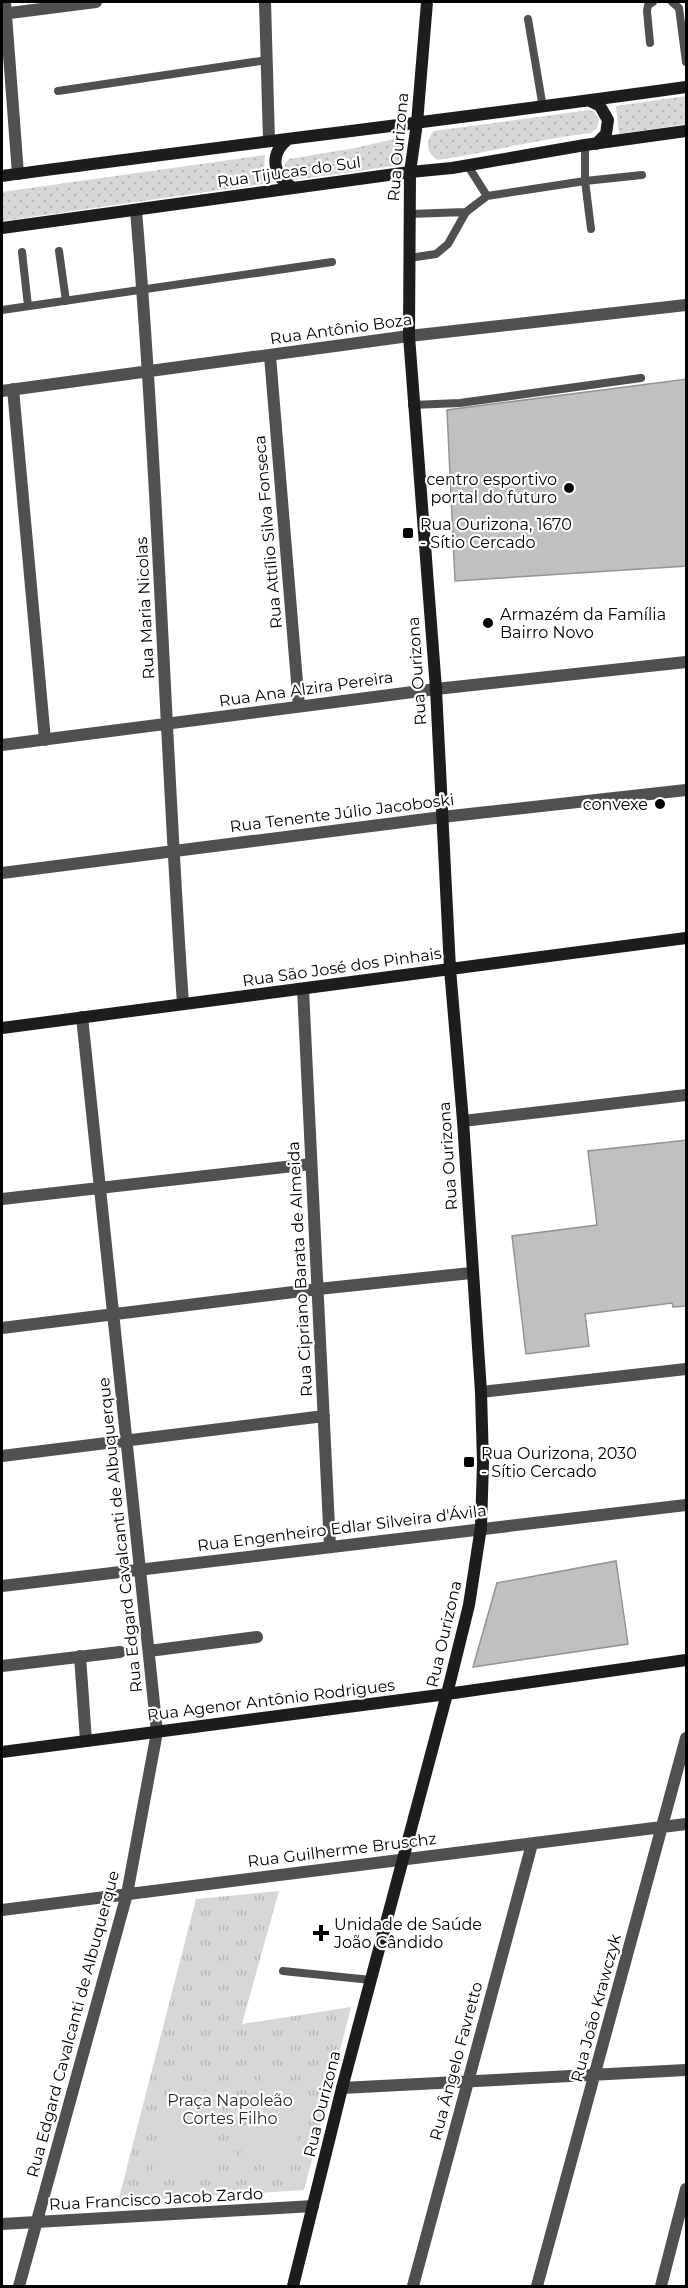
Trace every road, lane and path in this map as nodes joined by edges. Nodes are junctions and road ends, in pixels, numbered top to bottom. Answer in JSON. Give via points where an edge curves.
{"nodes":[{"id":1,"x":96,"y":2,"type":"edge"},
{"id":2,"x":265,"y":2,"type":"edge"},
{"id":3,"x":427,"y":2,"type":"edge"},
{"id":4,"x":653,"y":2,"type":"edge"},
{"id":5,"x":672,"y":2,"type":"edge"},
{"id":6,"x":4,"y":10,"type":"edge"},
{"id":7,"x":528,"y":19,"type":"dead end"},
{"id":8,"x":650,"y":44,"type":"dead end"},
{"id":9,"x":267,"y":60,"type":"junction"},
{"id":10,"x":687,"y":62,"type":"edge"},
{"id":11,"x":687,"y":87,"type":"edge"},
{"id":12,"x":58,"y":92,"type":"dead end"},
{"id":13,"x":590,"y":101,"type":"junction"},
{"id":14,"x":543,"y":108,"type":"junction"},
{"id":15,"x":417,"y":123,"type":"junction"},
{"id":16,"x":687,"y":131,"type":"edge"},
{"id":17,"x":288,"y":139,"type":"junction"},
{"id":18,"x":269,"y":141,"type":"junction"},
{"id":19,"x":590,"y":144,"type":"junction"},
{"id":20,"x":468,"y":166,"type":"junction"},
{"id":21,"x":410,"y":172,"type":"junction"},
{"id":22,"x":18,"y":174,"type":"junction"},
{"id":23,"x":642,"y":175,"type":"dead end"},
{"id":24,"x":2,"y":177,"type":"edge"},
{"id":25,"x":585,"y":181,"type":"junction"},
{"id":26,"x":294,"y":188,"type":"junction"},
{"id":27,"x":487,"y":196,"type":"junction"},
{"id":28,"x":136,"y":210,"type":"junction"},
{"id":29,"x":465,"y":212,"type":"junction"},
{"id":30,"x":410,"y":214,"type":"junction"},
{"id":31,"x":2,"y":228,"type":"edge"},
{"id":32,"x":591,"y":230,"type":"dead end"},
{"id":33,"x":59,"y":251,"type":"dead end"},
{"id":34,"x":22,"y":252,"type":"dead end"},
{"id":35,"x":409,"y":258,"type":"junction"},
{"id":36,"x":332,"y":262,"type":"dead end"},
{"id":37,"x":142,"y":290,"type":"junction"},
{"id":38,"x":66,"y":301,"type":"junction"},
{"id":39,"x":687,"y":304,"type":"edge"},
{"id":40,"x":28,"y":306,"type":"junction"},
{"id":41,"x":2,"y":310,"type":"edge"},
{"id":42,"x":409,"y":336,"type":"junction"},
{"id":43,"x":270,"y":356,"type":"junction"},
{"id":44,"x":149,"y":372,"type":"junction"},
{"id":45,"x":641,"y":378,"type":"dead end"},
{"id":46,"x":7,"y":390,"type":"edge"},
{"id":47,"x":412,"y":405,"type":"junction"},
{"id":48,"x":687,"y":662,"type":"edge"},
{"id":49,"x":436,"y":688,"type":"junction"},
{"id":50,"x":298,"y":706,"type":"junction"},
{"id":51,"x":168,"y":725,"type":"junction"},
{"id":52,"x":45,"y":740,"type":"junction"},
{"id":53,"x":2,"y":745,"type":"edge"},
{"id":54,"x":687,"y":790,"type":"edge"},
{"id":55,"x":442,"y":816,"type":"junction"},
{"id":56,"x":172,"y":852,"type":"junction"},
{"id":57,"x":2,"y":873,"type":"edge"},
{"id":58,"x":687,"y":938,"type":"edge"},
{"id":59,"x":450,"y":969,"type":"junction"},
{"id":60,"x":303,"y":989,"type":"junction"},
{"id":61,"x":183,"y":1004,"type":"junction"},
{"id":62,"x":82,"y":1017,"type":"junction"},
{"id":63,"x":2,"y":1028,"type":"edge"},
{"id":64,"x":687,"y":1095,"type":"edge"},
{"id":65,"x":463,"y":1121,"type":"junction"},
{"id":66,"x":311,"y":1164,"type":"junction"},
{"id":67,"x":100,"y":1186,"type":"junction"},
{"id":68,"x":2,"y":1198,"type":"edge"},
{"id":69,"x":471,"y":1273,"type":"junction"},
{"id":70,"x":318,"y":1289,"type":"junction"},
{"id":71,"x":113,"y":1314,"type":"junction"},
{"id":72,"x":2,"y":1328,"type":"edge"},
{"id":73,"x":687,"y":1369,"type":"edge"},
{"id":74,"x":480,"y":1392,"type":"junction"},
{"id":75,"x":324,"y":1416,"type":"junction"},
{"id":76,"x":127,"y":1441,"type":"junction"},
{"id":77,"x":2,"y":1456,"type":"edge"},
{"id":78,"x":687,"y":1505,"type":"edge"},
{"id":79,"x":481,"y":1527,"type":"junction"},
{"id":80,"x":330,"y":1547,"type":"junction"},
{"id":81,"x":140,"y":1569,"type":"junction"},
{"id":82,"x":2,"y":1586,"type":"edge"},
{"id":83,"x":257,"y":1637,"type":"dead end"},
{"id":84,"x":149,"y":1651,"type":"junction"},
{"id":85,"x":120,"y":1652,"type":"dead end"},
{"id":86,"x":80,"y":1656,"type":"junction"},
{"id":87,"x":687,"y":1660,"type":"edge"},
{"id":88,"x":2,"y":1666,"type":"edge"},
{"id":89,"x":447,"y":1694,"type":"junction"},
{"id":90,"x":157,"y":1732,"type":"junction"},
{"id":91,"x":687,"y":1738,"type":"edge"},
{"id":92,"x":86,"y":1741,"type":"junction"},
{"id":93,"x":2,"y":1752,"type":"edge"},
{"id":94,"x":687,"y":1824,"type":"edge"},
{"id":95,"x":662,"y":1827,"type":"junction"},
{"id":96,"x":532,"y":1844,"type":"junction"},
{"id":97,"x":404,"y":1859,"type":"junction"},
{"id":98,"x":127,"y":1894,"type":"junction"},
{"id":99,"x":2,"y":1910,"type":"edge"},
{"id":100,"x":284,"y":1971,"type":"dead end"},
{"id":101,"x":371,"y":1980,"type":"junction"},
{"id":102,"x":687,"y":2070,"type":"edge"},
{"id":103,"x":595,"y":2074,"type":"junction"},
{"id":104,"x":468,"y":2081,"type":"junction"},
{"id":105,"x":342,"y":2088,"type":"junction"},
{"id":106,"x":687,"y":2189,"type":"edge"},
{"id":107,"x":313,"y":2206,"type":"junction"},
{"id":108,"x":37,"y":2222,"type":"junction"},
{"id":109,"x":2,"y":2224,"type":"edge"},
{"id":110,"x":19,"y":2286,"type":"edge"},
{"id":111,"x":293,"y":2286,"type":"edge"},
{"id":112,"x":413,"y":2286,"type":"edge"},
{"id":113,"x":537,"y":2286,"type":"edge"},
{"id":114,"x":661,"y":2286,"type":"edge"}],
"edges":[{"from":1,"to":6,"type":"street"},
{"from":2,"to":9,"type":"street"},
{"from":3,"to":15,"type":"main road","name":"Rua Ourizona"},
{"from":4,"to":8,"type":"lane","via":[[647,11]]},
{"from":5,"to":10,"type":"lane","via":[[680,8]]},
{"from":6,"to":22,"type":"street"},
{"from":7,"to":14,"type":"lane"},
{"from":9,"to":12,"type":"lane"},
{"from":9,"to":18,"type":"street"},
{"from":11,"to":13,"type":"main road","name":"Rua Tijucas do Sul"},
{"from":13,"to":14,"type":"main road","name":"Rua Tijucas do Sul"},
{"from":13,"to":19,"type":"main road","via":[[600,106],[608,120],[606,134]]},
{"from":14,"to":15,"type":"main road","name":"Rua Tijucas do Sul"},
{"from":15,"to":17,"type":"main road","name":"Rua Tijucas do Sul"},
{"from":15,"to":21,"type":"main road","name":"Rua Ourizona"},
{"from":16,"to":19,"type":"main road","name":"Rua Tijucas do Sul"},
{"from":17,"to":18,"type":"main road","name":"Rua Tijucas do Sul"},
{"from":17,"to":26,"type":"main road","via":[[278,151],[275,167],[281,180]]},
{"from":18,"to":22,"type":"main road","name":"Rua Tijucas do Sul"},
{"from":19,"to":20,"type":"main road","name":"Rua Tijucas do Sul"},
{"from":19,"to":25,"type":"lane"},
{"from":20,"to":21,"type":"main road","name":"Rua Tijucas do Sul"},
{"from":20,"to":27,"type":"lane"},
{"from":21,"to":26,"type":"main road","name":"Rua Tijucas do Sul"},
{"from":21,"to":30,"type":"main road","name":"Rua Ourizona"},
{"from":22,"to":24,"type":"main road","name":"Rua Tijucas do Sul"},
{"from":23,"to":25,"type":"lane"},
{"from":25,"to":27,"type":"lane"},
{"from":25,"to":32,"type":"lane"},
{"from":26,"to":28,"type":"main road","name":"Rua Tijucas do Sul"},
{"from":27,"to":29,"type":"lane"},
{"from":28,"to":31,"type":"main road","name":"Rua Tijucas do Sul"},
{"from":28,"to":37,"type":"street","name":"Rua Maria Nicolas"},
{"from":29,"to":30,"type":"lane"},
{"from":29,"to":35,"type":"lane","via":[[448,244],[436,254]]},
{"from":30,"to":35,"type":"main road","name":"Rua Ourizona"},
{"from":33,"to":38,"type":"lane"},
{"from":34,"to":40,"type":"lane"},
{"from":35,"to":42,"type":"main road","name":"Rua Ourizona"},
{"from":36,"to":37,"type":"lane"},
{"from":37,"to":38,"type":"lane"},
{"from":37,"to":44,"type":"street","name":"Rua Maria Nicolas"},
{"from":38,"to":40,"type":"lane"},
{"from":39,"to":42,"type":"street","name":"Rua Antônio Boza"},
{"from":40,"to":41,"type":"lane"},
{"from":42,"to":43,"type":"street","name":"Rua Antônio Boza"},
{"from":42,"to":47,"type":"main road","name":"Rua Ourizona"},
{"from":43,"to":44,"type":"street","name":"Rua Antônio Boza"},
{"from":43,"to":50,"type":"street","name":"Rua Attílio Silva Fonseca"},
{"from":44,"to":46,"type":"street","name":"Rua Antônio Boza"},
{"from":44,"to":51,"type":"street","name":"Rua Maria Nicolas"},
{"from":45,"to":47,"type":"lane","via":[[460,403]]},
{"from":46,"to":52,"type":"street"},
{"from":47,"to":49,"type":"main road","name":"Rua Ourizona"},
{"from":48,"to":49,"type":"street","name":"Rua Ana Alzira Pereira"},
{"from":49,"to":50,"type":"street","name":"Rua Ana Alzira Pereira"},
{"from":49,"to":55,"type":"main road","name":"Rua Ourizona"},
{"from":50,"to":51,"type":"street","name":"Rua Ana Alzira Pereira"},
{"from":51,"to":52,"type":"street","name":"Rua Ana Alzira Pereira"},
{"from":51,"to":56,"type":"street","name":"Rua Maria Nicolas"},
{"from":52,"to":53,"type":"street","name":"Rua Ana Alzira Pereira"},
{"from":54,"to":55,"type":"street","name":"Rua Tenente Júlio Jacoboski"},
{"from":55,"to":56,"type":"street","name":"Rua Tenente Júlio Jacoboski"},
{"from":55,"to":59,"type":"main road","name":"Rua Ourizona"},
{"from":56,"to":57,"type":"street","name":"Rua Tenente Júlio Jacoboski"},
{"from":56,"to":61,"type":"street","name":"Rua Maria Nicolas"},
{"from":58,"to":59,"type":"main road","name":"Rua São José dos Pinhais"},
{"from":59,"to":60,"type":"main road","name":"Rua São José dos Pinhais"},
{"from":59,"to":65,"type":"main road","name":"Rua Ourizona"},
{"from":60,"to":61,"type":"main road","name":"Rua São José dos Pinhais"},
{"from":60,"to":66,"type":"street","name":"Rua Cipriano Barata de Almeida"},
{"from":61,"to":62,"type":"main road","name":"Rua São José dos Pinhais"},
{"from":62,"to":63,"type":"main road","name":"Rua São José dos Pinhais"},
{"from":62,"to":67,"type":"street","name":"Rua Edgard Cavalcanti de Albuquerque"},
{"from":64,"to":65,"type":"street"},
{"from":65,"to":69,"type":"main road","name":"Rua Ourizona"},
{"from":66,"to":67,"type":"street"},
{"from":66,"to":70,"type":"street","name":"Rua Cipriano Barata de Almeida"},
{"from":67,"to":68,"type":"street"},
{"from":67,"to":71,"type":"street","name":"Rua Edgard Cavalcanti de Albuquerque"},
{"from":69,"to":70,"type":"street"},
{"from":69,"to":74,"type":"main road","name":"Rua Ourizona"},
{"from":70,"to":71,"type":"street"},
{"from":70,"to":75,"type":"street","name":"Rua Cipriano Barata de Almeida"},
{"from":71,"to":72,"type":"street"},
{"from":71,"to":76,"type":"street","name":"Rua Edgard Cavalcanti de Albuquerque"},
{"from":73,"to":74,"type":"street"},
{"from":74,"to":79,"type":"main road","name":"Rua Ourizona"},
{"from":75,"to":76,"type":"street"},
{"from":75,"to":80,"type":"street","name":"Rua Cipriano Barata de Almeida"},
{"from":76,"to":77,"type":"street"},
{"from":76,"to":81,"type":"street","name":"Rua Edgard Cavalcanti de Albuquerque"},
{"from":78,"to":79,"type":"street","name":"Rua Engenheiro Edlar Silveira d'Ávila"},
{"from":79,"to":80,"type":"street","name":"Rua Engenheiro Edlar Silveira d'Ávila"},
{"from":79,"to":89,"type":"main road","name":"Rua Ourizona","via":[[469,1605]]},
{"from":80,"to":81,"type":"street","name":"Rua Engenheiro Edlar Silveira d'Ávila"},
{"from":81,"to":82,"type":"street","name":"Rua Engenheiro Edlar Silveira d'Ávila"},
{"from":81,"to":84,"type":"street","name":"Rua Edgard Cavalcanti de Albuquerque"},
{"from":83,"to":84,"type":"street"},
{"from":84,"to":90,"type":"street","name":"Rua Edgard Cavalcanti de Albuquerque"},
{"from":85,"to":86,"type":"street"},
{"from":86,"to":88,"type":"street"},
{"from":86,"to":92,"type":"street"},
{"from":87,"to":89,"type":"main road","name":"Rua Agenor Antônio Rodrigues"},
{"from":89,"to":90,"type":"main road","name":"Rua Agenor Antônio Rodrigues"},
{"from":89,"to":97,"type":"main road","name":"Rua Ourizona"},
{"from":90,"to":92,"type":"main road","name":"Rua Agenor Antônio Rodrigues"},
{"from":90,"to":98,"type":"street","name":"Rua Edgard Cavalcanti de Albuquerque"},
{"from":91,"to":95,"type":"street","name":"Rua João Krawczyk"},
{"from":92,"to":93,"type":"main road","name":"Rua Agenor Antônio Rodrigues"},
{"from":94,"to":95,"type":"street","name":"Rua Guilherme Bruschz"},
{"from":95,"to":96,"type":"street","name":"Rua Guilherme Bruschz"},
{"from":95,"to":103,"type":"street","name":"Rua João Krawczyk"},
{"from":96,"to":97,"type":"street","name":"Rua Guilherme Bruschz"},
{"from":96,"to":104,"type":"street","name":"Rua Ângelo Favretto"},
{"from":97,"to":98,"type":"street","name":"Rua Guilherme Bruschz"},
{"from":97,"to":101,"type":"main road","name":"Rua Ourizona"},
{"from":98,"to":99,"type":"street","name":"Rua Guilherme Bruschz"},
{"from":98,"to":108,"type":"street","name":"Rua Edgard Cavalcanti de Albuquerque"},
{"from":100,"to":101,"type":"lane"},
{"from":101,"to":105,"type":"main road","name":"Rua Ourizona"},
{"from":102,"to":103,"type":"street"},
{"from":103,"to":104,"type":"street"},
{"from":103,"to":113,"type":"street","name":"Rua João Krawczyk"},
{"from":104,"to":105,"type":"street"},
{"from":104,"to":112,"type":"street","name":"Rua Ângelo Favretto"},
{"from":105,"to":107,"type":"main road","name":"Rua Ourizona"},
{"from":106,"to":114,"type":"street"},
{"from":107,"to":108,"type":"street","name":"Rua Francisco Jacob Zardo"},
{"from":107,"to":111,"type":"main road","name":"Rua Ourizona"},
{"from":108,"to":109,"type":"street","name":"Rua Francisco Jacob Zardo"},
{"from":108,"to":110,"type":"street","name":"Rua Edgard Cavalcanti de Albuquerque"}]}
